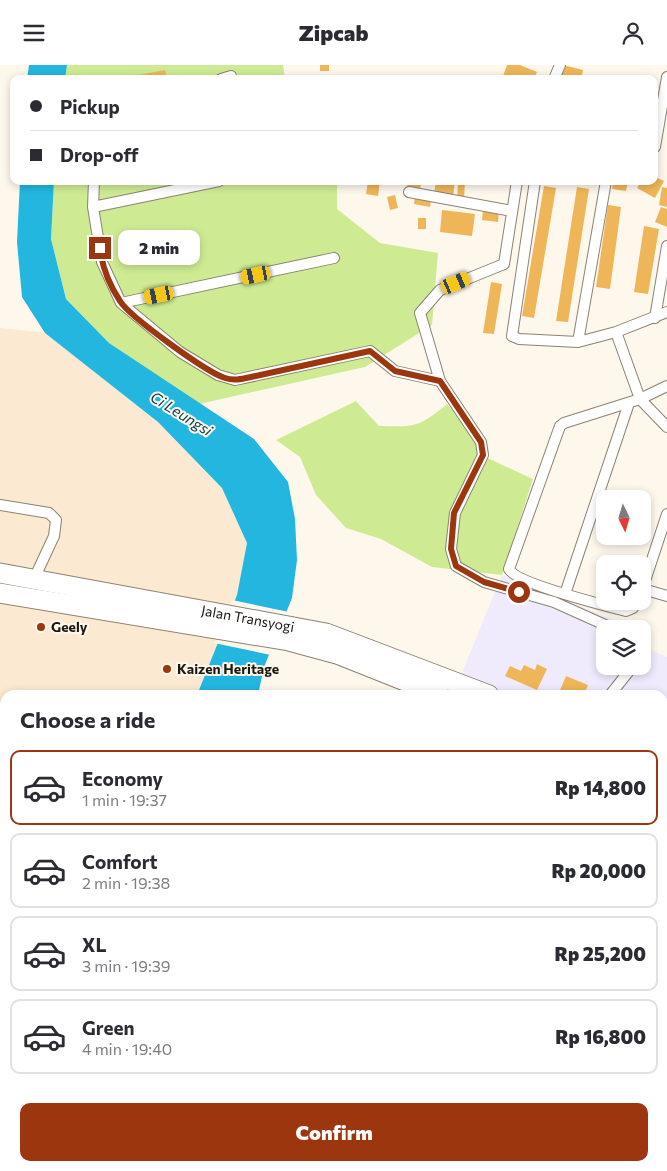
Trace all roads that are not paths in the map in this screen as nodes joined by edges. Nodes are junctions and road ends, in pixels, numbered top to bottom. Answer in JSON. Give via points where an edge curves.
{"nodes":[{"id":1,"x":667,"y":77,"type":"edge"},
{"id":2,"x":658,"y":125,"type":"edge"},
{"id":3,"x":94,"y":185,"type":"edge"},
{"id":4,"x":200,"y":185,"type":"edge"},
{"id":5,"x":516,"y":185,"type":"edge"},
{"id":6,"x":534,"y":185,"type":"edge"},
{"id":7,"x":605,"y":185,"type":"edge"},
{"id":8,"x":409,"y":192,"type":"dead end"},
{"id":9,"x":93,"y":207,"type":"junction"},
{"id":10,"x":512,"y":211,"type":"junction"},
{"id":11,"x":667,"y":246,"type":"edge"},
{"id":12,"x":334,"y":259,"type":"dead end"},
{"id":13,"x":121,"y":303,"type":"junction"},
{"id":14,"x":667,"y":312,"type":"edge"},
{"id":15,"x":655,"y":318,"type":"junction"},
{"id":16,"x":616,"y":332,"type":"junction"},
{"id":17,"x":578,"y":342,"type":"junction"},
{"id":18,"x":440,"y":381,"type":"junction"},
{"id":19,"x":667,"y":386,"type":"edge"},
{"id":20,"x":640,"y":399,"type":"junction"},
{"id":21,"x":629,"y":403,"type":"junction"},
{"id":22,"x":667,"y":427,"type":"edge"},
{"id":23,"x":0,"y":505,"type":"edge"},
{"id":24,"x":667,"y":514,"type":"edge"},
{"id":25,"x":651,"y":564,"type":"edge"},
{"id":26,"x":0,"y":573,"type":"edge"},
{"id":27,"x":34,"y":579,"type":"junction"},
{"id":28,"x":651,"y":591,"type":"edge"},
{"id":29,"x":0,"y":593,"type":"edge"},
{"id":30,"x":565,"y":594,"type":"junction"},
{"id":31,"x":667,"y":596,"type":"edge"},
{"id":32,"x":596,"y":603,"type":"edge"},
{"id":33,"x":217,"y":620,"type":"junction"},
{"id":34,"x":596,"y":621,"type":"edge"},
{"id":35,"x":292,"y":634,"type":"junction"},
{"id":36,"x":626,"y":675,"type":"edge"},
{"id":37,"x":427,"y":690,"type":"edge"},
{"id":38,"x":476,"y":690,"type":"edge"},
{"id":39,"x":614,"y":690,"type":"edge"}],
"edges":[{"from":1,"to":2,"type":"street"},
{"from":3,"to":9,"type":"street"},
{"from":4,"to":9,"type":"street"},
{"from":5,"to":10,"type":"street"},
{"from":6,"to":17,"type":"street","via":[[512,335],[519,339]]},
{"from":7,"to":17,"type":"street"},
{"from":8,"to":10,"type":"street"},
{"from":9,"to":13,"type":"street","via":[[102,261]]},
{"from":10,"to":18,"type":"street","via":[[504,264],[440,290],[420,313]]},
{"from":11,"to":15,"type":"street"},
{"from":12,"to":13,"type":"street"},
{"from":13,"to":18,"type":"street","via":[[180,352],[225,379],[251,377],[370,351],[395,371]]},
{"from":14,"to":15,"type":"street"},
{"from":15,"to":16,"type":"street"},
{"from":16,"to":17,"type":"street"},
{"from":16,"to":20,"type":"street"},
{"from":18,"to":34,"type":"street","via":[[481,442],[483,455],[454,513],[451,549],[456,566],[484,582],[554,602]]},
{"from":19,"to":20,"type":"street"},
{"from":20,"to":21,"type":"street"},
{"from":20,"to":22,"type":"street"},
{"from":21,"to":30,"type":"street"},
{"from":21,"to":30,"type":"street","via":[[564,423],[557,431],[510,569],[513,575]]},
{"from":23,"to":27,"type":"street","via":[[49,513],[56,520],[54,536]]},
{"from":24,"to":25,"type":"street"},
{"from":26,"to":27,"type":"highway","name":"Jalan Transyogi"},
{"from":27,"to":33,"type":"highway","name":"Jalan Transyogi"},
{"from":28,"to":31,"type":"street"},
{"from":29,"to":33,"type":"highway","name":"Jalan Transyogi"},
{"from":30,"to":32,"type":"street"},
{"from":33,"to":35,"type":"highway","name":"Jalan Transyogi"},
{"from":35,"to":37,"type":"highway","name":"Jalan Transyogi"},
{"from":35,"to":38,"type":"highway","name":"Jalan Transyogi","via":[[346,639]]},
{"from":36,"to":39,"type":"street"}]}
